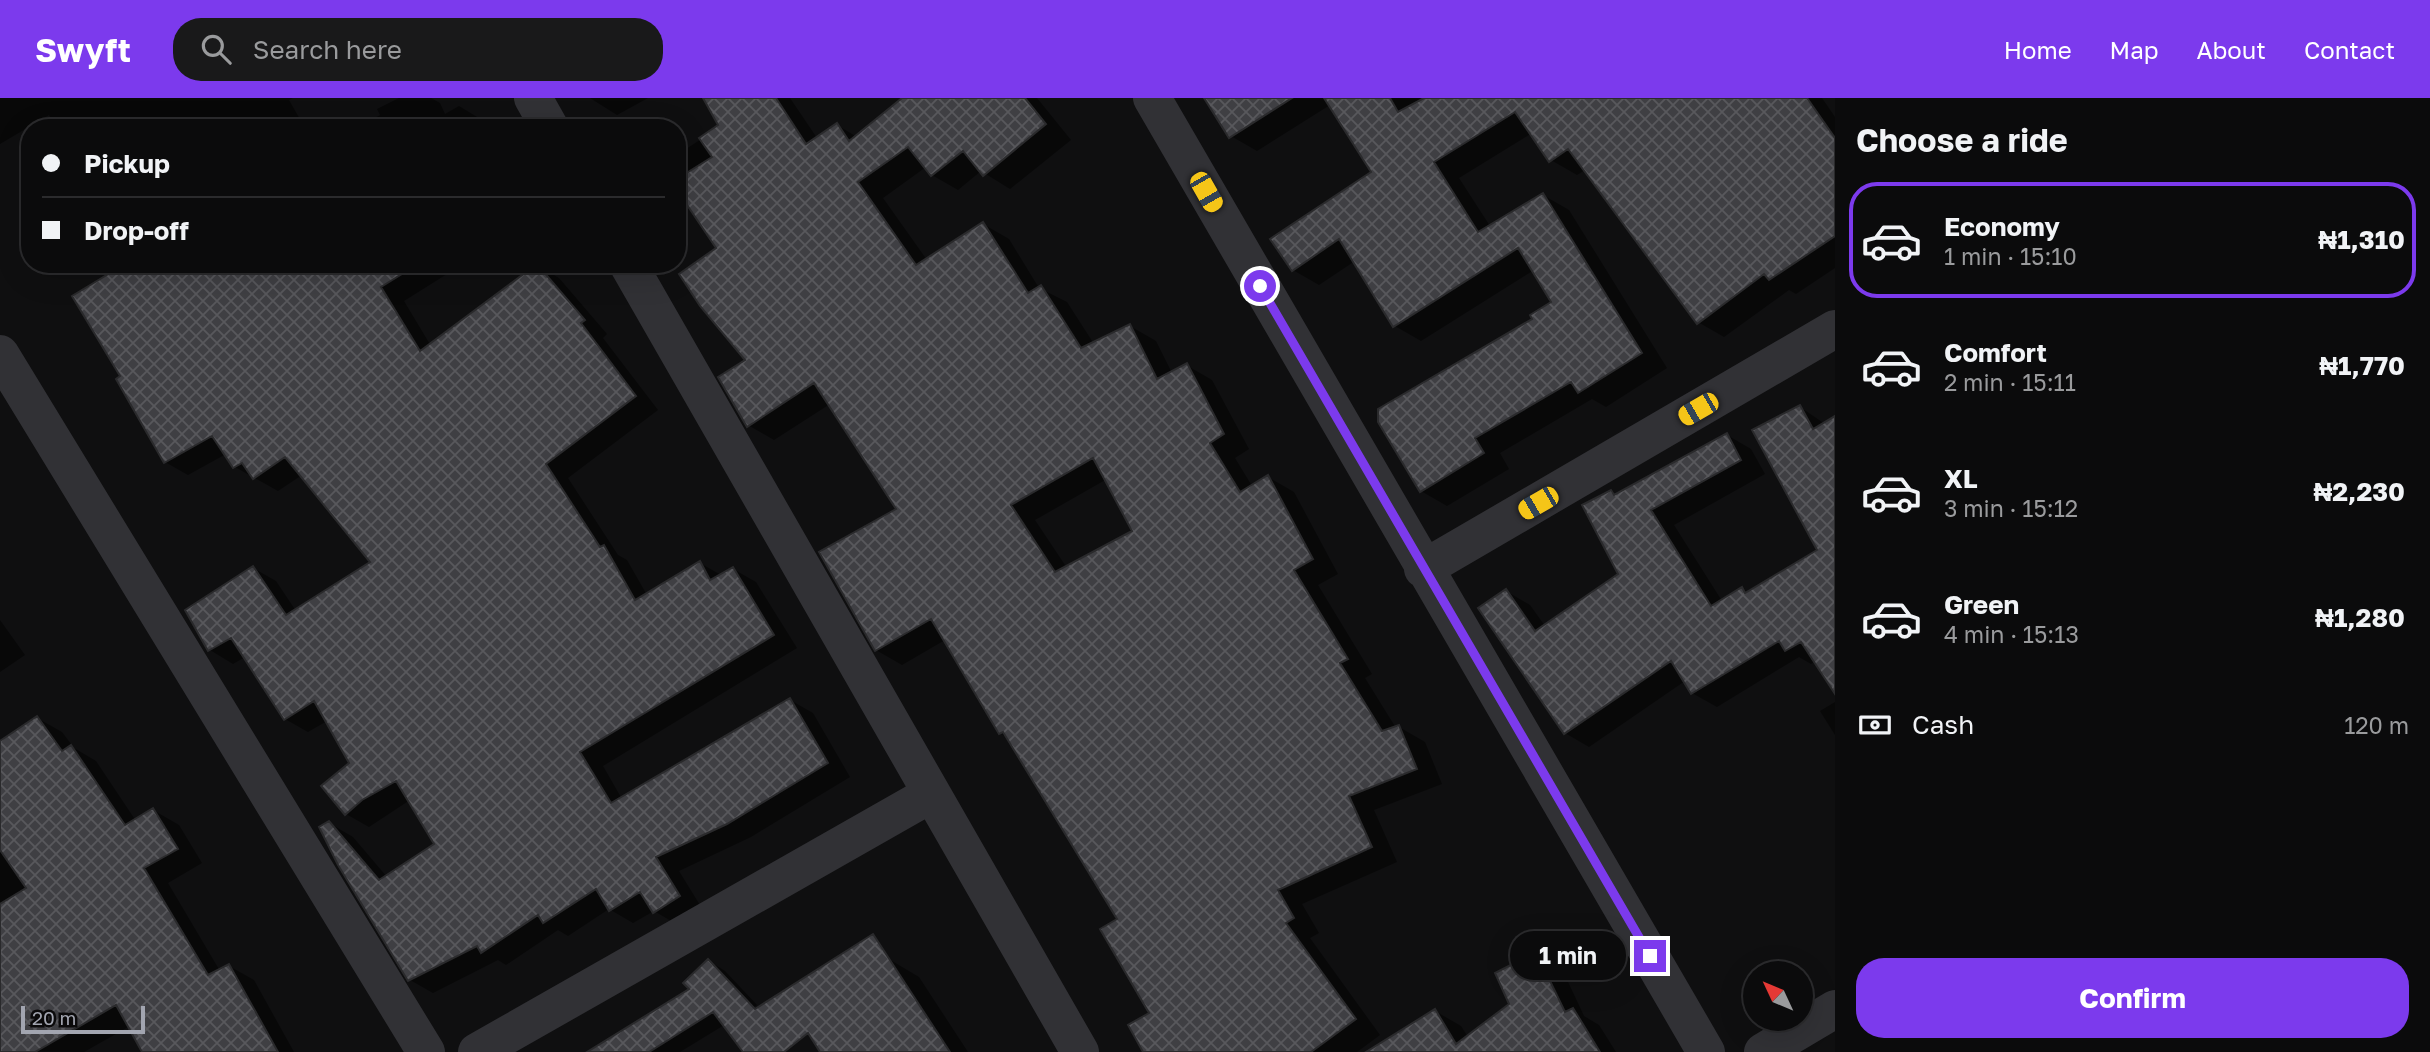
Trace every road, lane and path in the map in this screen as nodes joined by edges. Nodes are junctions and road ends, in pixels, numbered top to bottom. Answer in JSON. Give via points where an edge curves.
{"nodes":[{"id":1,"x":533,"y":98,"type":"edge"},
{"id":2,"x":1152,"y":98,"type":"edge"},
{"id":3,"x":545,"y":119,"type":"edge"},
{"id":4,"x":633,"y":273,"type":"edge"},
{"id":5,"x":1835,"y":329,"type":"edge"},
{"id":6,"x":0,"y":354,"type":"edge"},
{"id":7,"x":1423,"y":569,"type":"junction"},
{"id":8,"x":931,"y":794,"type":"junction"},
{"id":9,"x":1835,"y":1009,"type":"edge"},
{"id":10,"x":426,"y":1052,"type":"edge"},
{"id":11,"x":477,"y":1052,"type":"edge"},
{"id":12,"x":1080,"y":1052,"type":"edge"},
{"id":13,"x":1706,"y":1052,"type":"edge"},
{"id":14,"x":1763,"y":1052,"type":"edge"}],
"edges":[{"from":1,"to":3,"type":"street"},
{"from":2,"to":7,"type":"street"},
{"from":4,"to":8,"type":"street"},
{"from":5,"to":7,"type":"street"},
{"from":6,"to":10,"type":"street"},
{"from":7,"to":13,"type":"street"},
{"from":8,"to":11,"type":"street"},
{"from":8,"to":12,"type":"street"},
{"from":9,"to":14,"type":"street"}]}
